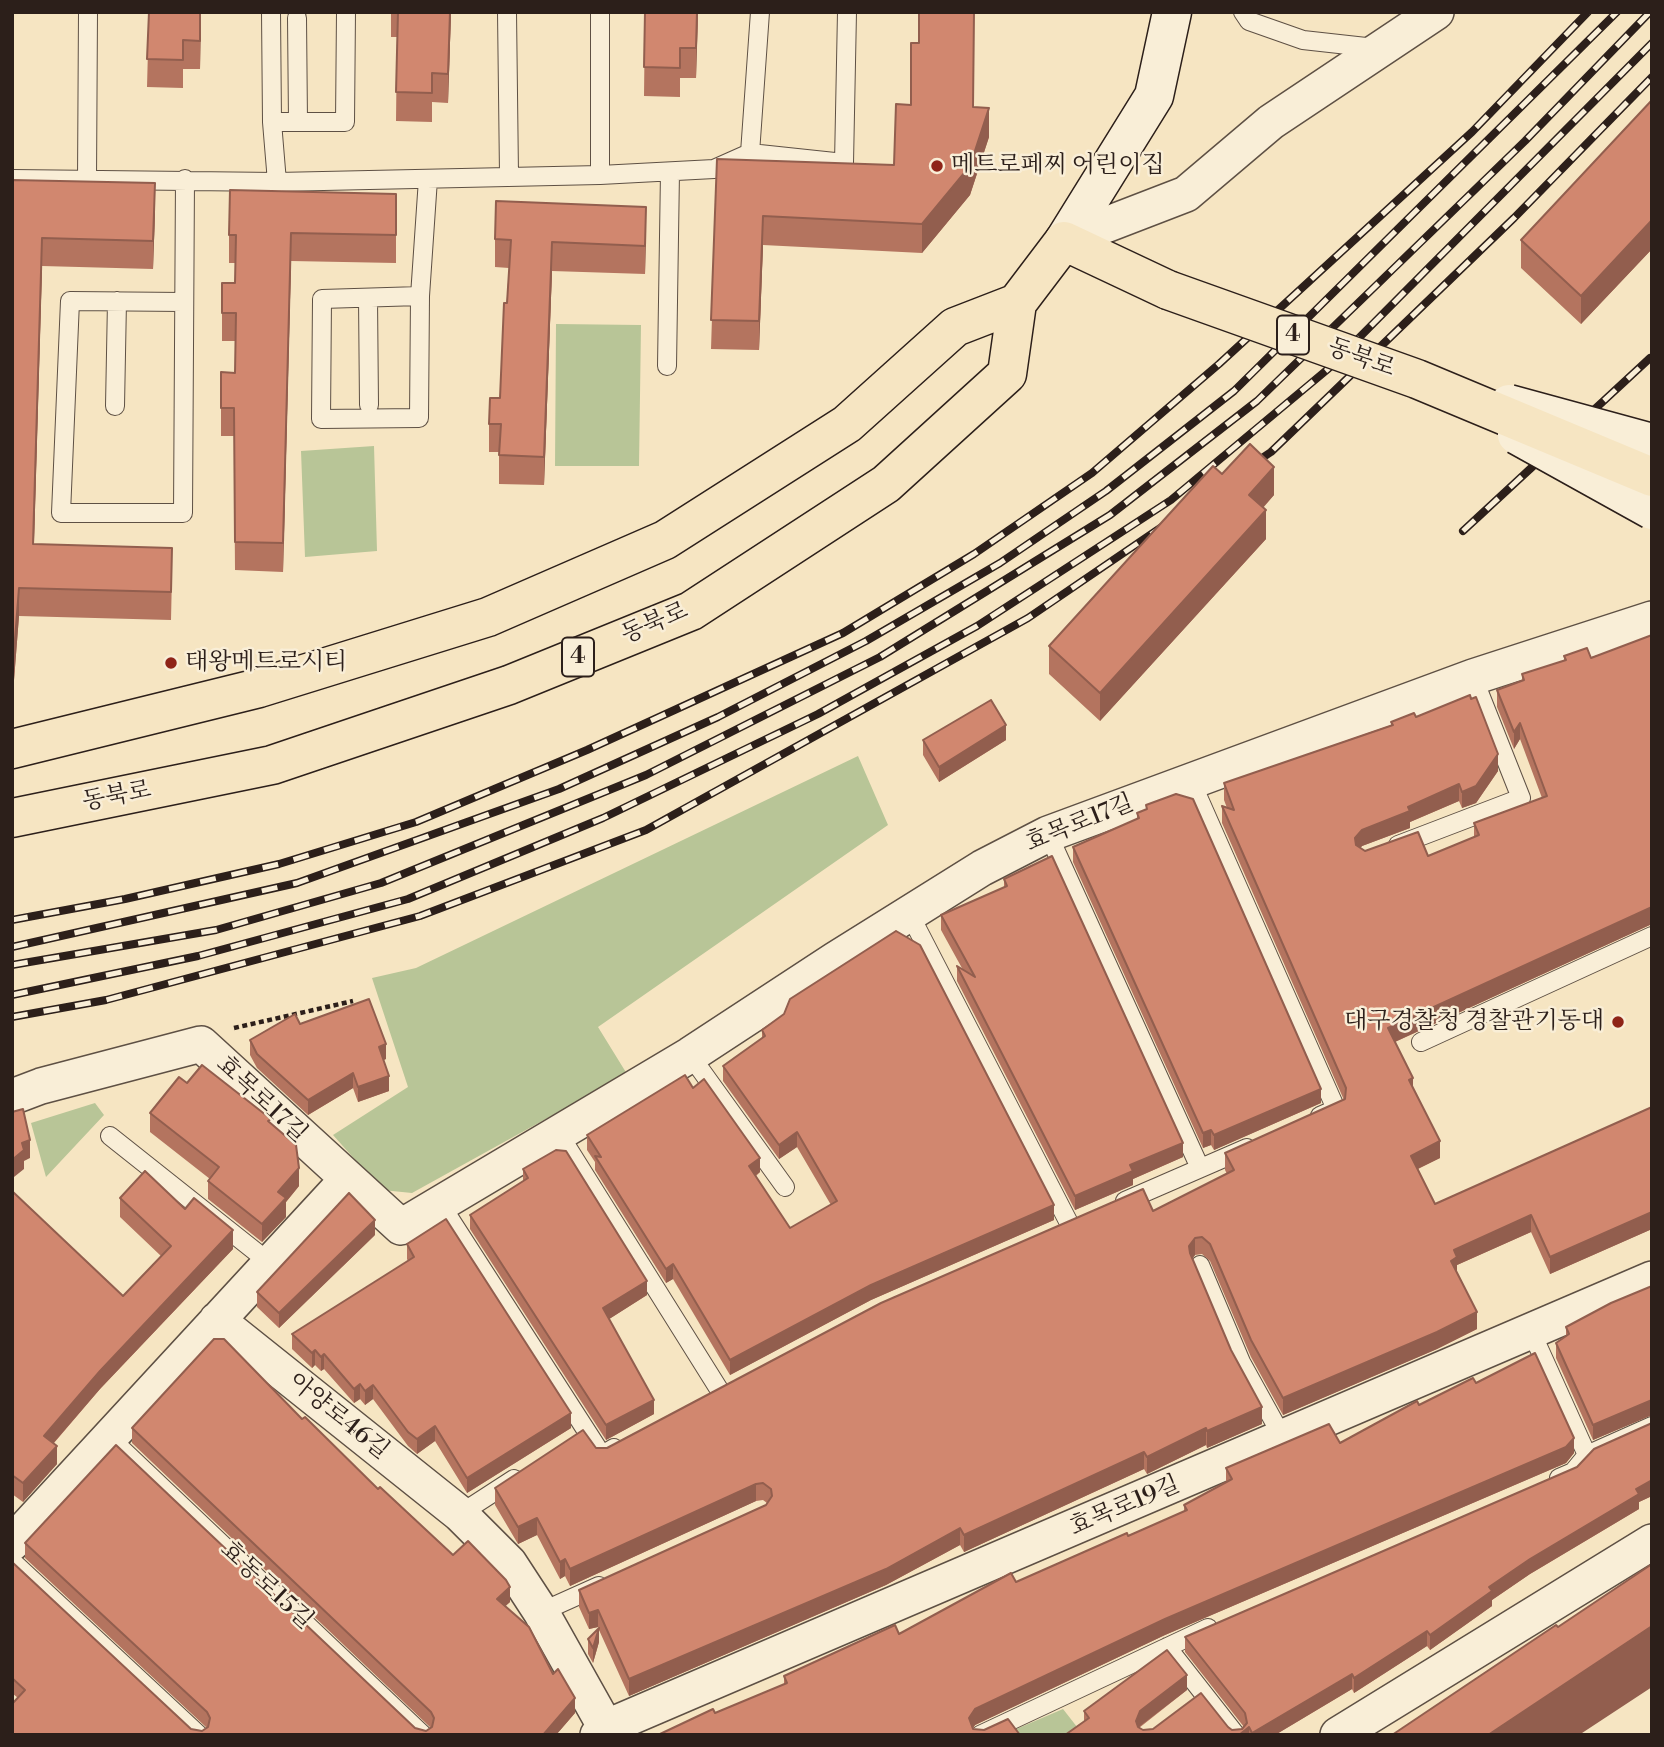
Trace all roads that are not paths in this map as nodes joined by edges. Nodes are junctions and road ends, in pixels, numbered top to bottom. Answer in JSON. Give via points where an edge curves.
{"nodes":[{"id":1,"x":88,"y":12,"type":"edge"},
{"id":2,"x":271,"y":12,"type":"edge"},
{"id":3,"x":346,"y":12,"type":"edge"},
{"id":4,"x":507,"y":12,"type":"edge"},
{"id":5,"x":600,"y":12,"type":"edge"},
{"id":6,"x":760,"y":12,"type":"edge"},
{"id":7,"x":847,"y":12,"type":"edge"},
{"id":8,"x":1172,"y":12,"type":"edge"},
{"id":9,"x":1243,"y":12,"type":"edge"},
{"id":10,"x":1436,"y":12,"type":"edge"},
{"id":11,"x":297,"y":18,"type":"dead end"},
{"id":12,"x":1382,"y":49,"type":"junction"},
{"id":13,"x":272,"y":122,"type":"junction"},
{"id":14,"x":298,"y":122,"type":"junction"},
{"id":15,"x":750,"y":153,"type":"junction"},
{"id":16,"x":670,"y":172,"type":"junction"},
{"id":17,"x":509,"y":175,"type":"junction"},
{"id":18,"x":600,"y":175,"type":"junction"},
{"id":19,"x":12,"y":179,"type":"edge"},
{"id":20,"x":87,"y":179,"type":"junction"},
{"id":21,"x":185,"y":179,"type":"junction"},
{"id":22,"x":428,"y":179,"type":"junction"},
{"id":23,"x":278,"y":182,"type":"junction"},
{"id":24,"x":1064,"y":241,"type":"junction"},
{"id":25,"x":420,"y":296,"type":"junction"},
{"id":26,"x":368,"y":298,"type":"junction"},
{"id":27,"x":117,"y":301,"type":"junction"},
{"id":28,"x":184,"y":302,"type":"junction"},
{"id":29,"x":1017,"y":303,"type":"junction"},
{"id":30,"x":667,"y":366,"type":"dead end"},
{"id":31,"x":1417,"y":379,"type":"junction"},
{"id":32,"x":369,"y":405,"type":"dead end"},
{"id":33,"x":115,"y":406,"type":"dead end"},
{"id":34,"x":1652,"y":443,"type":"edge"},
{"id":35,"x":1652,"y":477,"type":"edge"},
{"id":36,"x":1652,"y":510,"type":"edge"},
{"id":37,"x":1652,"y":619,"type":"edge"},
{"id":38,"x":1473,"y":677,"type":"junction"},
{"id":39,"x":12,"y":749,"type":"edge"},
{"id":40,"x":1191,"y":781,"type":"junction"},
{"id":41,"x":12,"y":818,"type":"edge"},
{"id":42,"x":1048,"y":834,"type":"junction"},
{"id":43,"x":1379,"y":852,"type":"edge"},
{"id":44,"x":909,"y":913,"type":"junction"},
{"id":45,"x":1652,"y":936,"type":"edge"},
{"id":46,"x":1421,"y":1042,"type":"dead end"},
{"id":47,"x":690,"y":1055,"type":"junction"},
{"id":48,"x":12,"y":1097,"type":"edge"},
{"id":49,"x":1299,"y":1125,"type":"edge"},
{"id":50,"x":559,"y":1134,"type":"junction"},
{"id":51,"x":110,"y":1136,"type":"dead end"},
{"id":52,"x":1262,"y":1141,"type":"edge"},
{"id":53,"x":1200,"y":1168,"type":"junction"},
{"id":54,"x":348,"y":1180,"type":"junction"},
{"id":55,"x":785,"y":1187,"type":"dead end"},
{"id":56,"x":441,"y":1205,"type":"junction"},
{"id":57,"x":1105,"y":1210,"type":"edge"},
{"id":58,"x":1070,"y":1225,"type":"edge"},
{"id":59,"x":270,"y":1263,"type":"junction"},
{"id":60,"x":1200,"y":1265,"type":"dead end"},
{"id":61,"x":1652,"y":1279,"type":"edge"},
{"id":62,"x":217,"y":1320,"type":"junction"},
{"id":63,"x":1531,"y":1331,"type":"junction"},
{"id":64,"x":720,"y":1391,"type":"edge"},
{"id":65,"x":1652,"y":1426,"type":"edge"},
{"id":66,"x":109,"y":1437,"type":"junction"},
{"id":67,"x":1283,"y":1438,"type":"junction"},
{"id":68,"x":626,"y":1442,"type":"edge"},
{"id":69,"x":1587,"y":1455,"type":"junction"},
{"id":70,"x":529,"y":1469,"type":"edge"},
{"id":71,"x":1548,"y":1483,"type":"edge"},
{"id":72,"x":460,"y":1514,"type":"junction"},
{"id":73,"x":18,"y":1525,"type":"edge"},
{"id":74,"x":1652,"y":1542,"type":"edge"},
{"id":75,"x":12,"y":1561,"type":"edge"},
{"id":76,"x":614,"y":1579,"type":"edge"},
{"id":77,"x":541,"y":1612,"type":"junction"},
{"id":78,"x":1220,"y":1623,"type":"edge"},
{"id":79,"x":1167,"y":1647,"type":"junction"},
{"id":80,"x":605,"y":1733,"type":"edge"},
{"id":81,"x":199,"y":1735,"type":"edge"},
{"id":82,"x":423,"y":1735,"type":"edge"},
{"id":83,"x":980,"y":1735,"type":"edge"},
{"id":84,"x":1236,"y":1735,"type":"edge"},
{"id":85,"x":1338,"y":1735,"type":"edge"}],
"edges":[{"from":1,"to":20,"type":"lane"},
{"from":2,"to":13,"type":"lane"},
{"from":3,"to":14,"type":"lane","via":[[345,122]]},
{"from":4,"to":17,"type":"lane"},
{"from":5,"to":18,"type":"lane"},
{"from":6,"to":15,"type":"lane"},
{"from":7,"to":15,"type":"lane","via":[[844,163]]},
{"from":8,"to":24,"type":"main road","via":[[1154,96]]},
{"from":9,"to":12,"type":"lane","via":[[1249,21],[1303,40]]},
{"from":10,"to":12,"type":"street"},
{"from":11,"to":14,"type":"lane"},
{"from":12,"to":24,"type":"street","via":[[1271,122],[1186,194]]},
{"from":13,"to":14,"type":"lane"},
{"from":13,"to":23,"type":"lane"},
{"from":15,"to":16,"type":"lane","via":[[714,169]]},
{"from":16,"to":18,"type":"lane"},
{"from":16,"to":30,"type":"lane"},
{"from":17,"to":18,"type":"lane"},
{"from":17,"to":22,"type":"lane"},
{"from":19,"to":20,"type":"lane"},
{"from":20,"to":21,"type":"lane"},
{"from":21,"to":23,"type":"lane"},
{"from":21,"to":28,"type":"lane"},
{"from":22,"to":23,"type":"lane"},
{"from":22,"to":25,"type":"lane"},
{"from":24,"to":29,"type":"main road","name":"동북로","number":"4"},
{"from":24,"to":31,"type":"main road","name":"동북로","number":"4","bridge":true,"via":[[1168,290]]},
{"from":25,"to":26,"type":"lane"},
{"from":25,"to":26,"type":"lane","via":[[419,418],[321,419],[322,299]]},
{"from":26,"to":32,"type":"lane"},
{"from":27,"to":28,"type":"lane"},
{"from":27,"to":28,"type":"lane","via":[[70,301],[61,513],[183,513]]},
{"from":27,"to":33,"type":"lane"},
{"from":29,"to":39,"type":"main road","via":[[955,327],[847,424],[665,540],[488,617],[259,688]]},
{"from":29,"to":41,"type":"main road","name":"동북로","number":"4","via":[[1007,374],[886,484],[691,611],[509,685],[272,765]]},
{"from":31,"to":34,"type":"main road","bridge":true},
{"from":31,"to":35,"type":"main road","name":"동북로","number":"4","bridge":true},
{"from":31,"to":36,"type":"main road","bridge":true},
{"from":37,"to":38,"type":"street","name":"효목로17길"},
{"from":38,"to":40,"type":"street","name":"효목로17길"},
{"from":38,"to":43,"type":"lane","via":[[1521,798]]},
{"from":40,"to":42,"type":"street","name":"효목로17길"},
{"from":40,"to":49,"type":"lane","via":[[1336,1109]]},
{"from":42,"to":44,"type":"street","name":"효목로17길"},
{"from":42,"to":53,"type":"lane"},
{"from":44,"to":47,"type":"street","name":"효목로17길"},
{"from":44,"to":58,"type":"lane"},
{"from":45,"to":46,"type":"lane"},
{"from":47,"to":50,"type":"street","name":"효목로17길"},
{"from":47,"to":55,"type":"lane"},
{"from":48,"to":54,"type":"street","name":"효목로17길","via":[[201,1044]]},
{"from":50,"to":56,"type":"street","name":"효목로17길"},
{"from":50,"to":64,"type":"lane"},
{"from":51,"to":59,"type":"lane"},
{"from":52,"to":53,"type":"lane"},
{"from":53,"to":57,"type":"lane"},
{"from":54,"to":56,"type":"street","name":"효목로17길","via":[[401,1227]]},
{"from":54,"to":59,"type":"street"},
{"from":56,"to":68,"type":"lane","via":[[582,1435],[602,1455]]},
{"from":59,"to":62,"type":"street"},
{"from":60,"to":67,"type":"lane","via":[[1241,1363]]},
{"from":61,"to":63,"type":"street","name":"효목로19길"},
{"from":62,"to":66,"type":"street"},
{"from":62,"to":72,"type":"street","name":"아양로46길"},
{"from":63,"to":67,"type":"street","name":"효목로19길"},
{"from":63,"to":69,"type":"lane"},
{"from":65,"to":69,"type":"lane"},
{"from":66,"to":73,"type":"street"},
{"from":66,"to":82,"type":"lane","name":"효동로15길"},
{"from":67,"to":80,"type":"street","name":"효목로19길"},
{"from":69,"to":71,"type":"lane","via":[[1573,1472]]},
{"from":70,"to":72,"type":"lane"},
{"from":72,"to":77,"type":"street","name":"아양로46길","via":[[509,1563]]},
{"from":74,"to":85,"type":"street"},
{"from":75,"to":81,"type":"lane"},
{"from":76,"to":77,"type":"lane"},
{"from":77,"to":80,"type":"street","name":"아양로46길"},
{"from":78,"to":79,"type":"lane"},
{"from":79,"to":83,"type":"lane"},
{"from":79,"to":84,"type":"lane","via":[[1196,1697]]}]}
